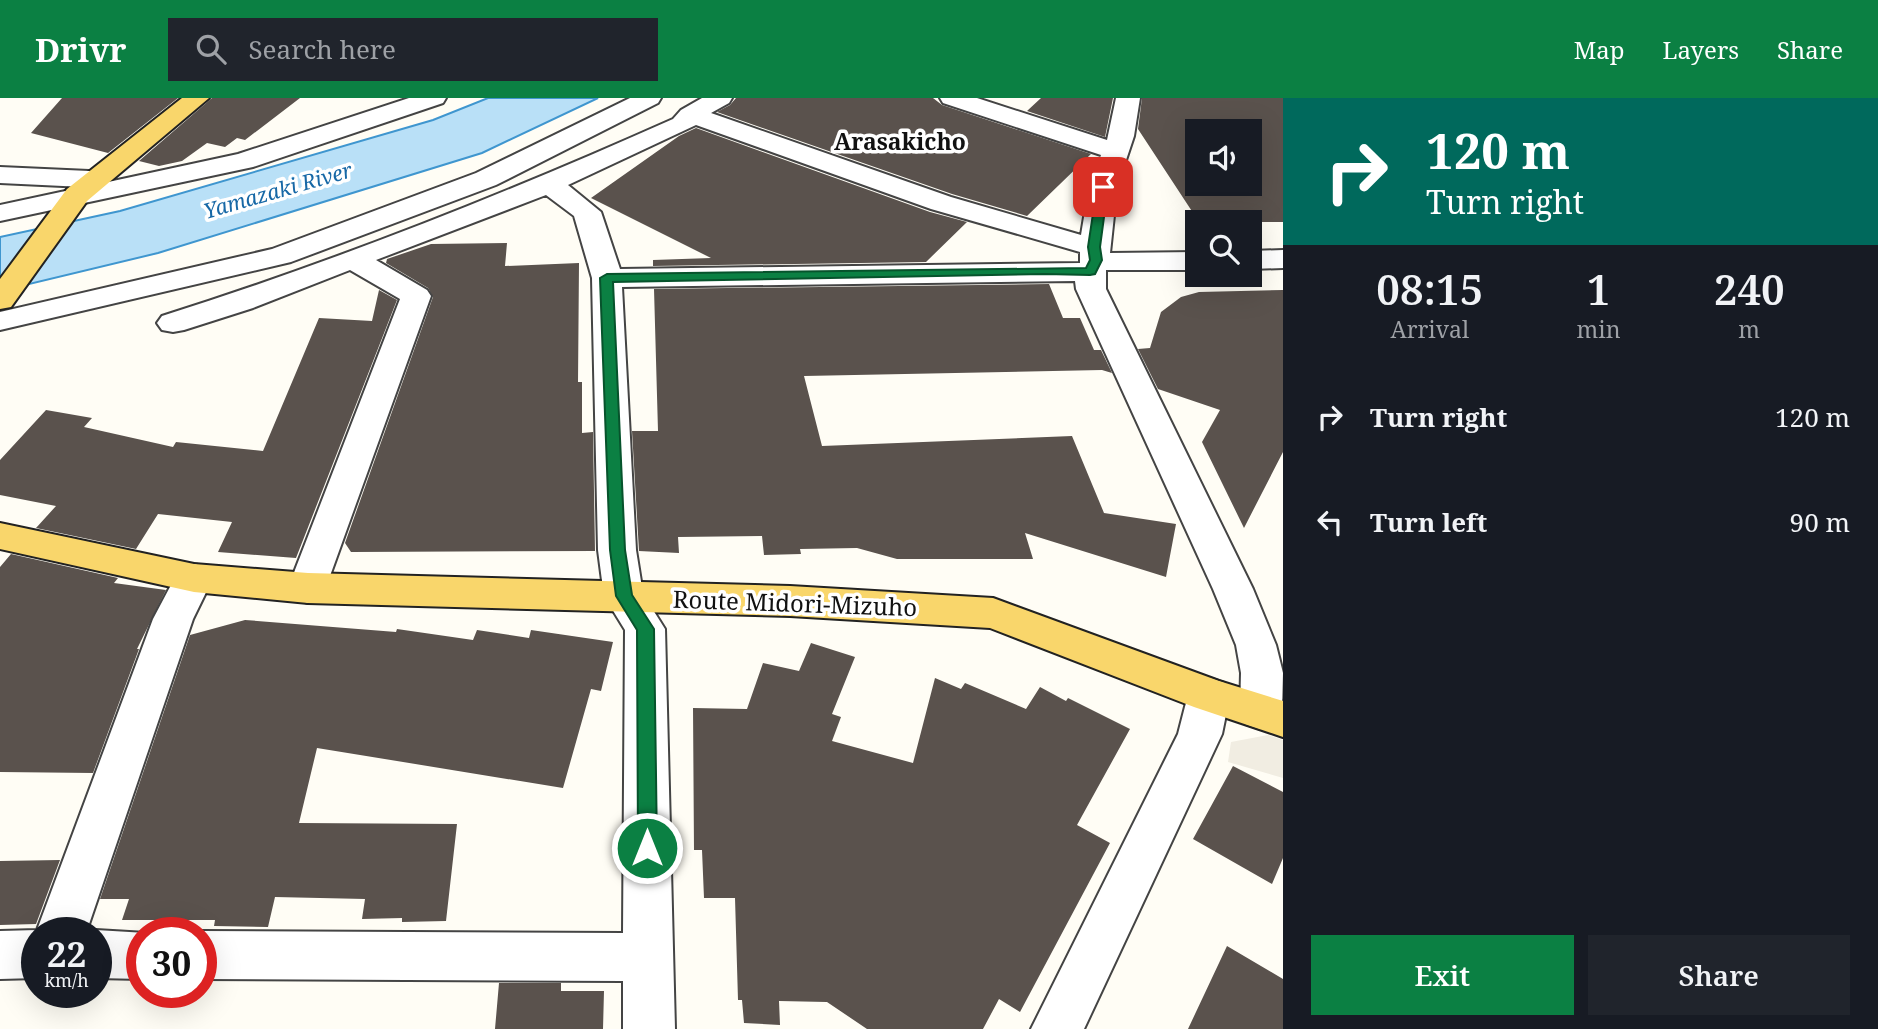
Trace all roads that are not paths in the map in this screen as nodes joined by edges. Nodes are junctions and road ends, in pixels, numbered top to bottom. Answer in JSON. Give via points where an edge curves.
{"nodes":[{"id":1,"x":197,"y":98,"type":"edge"},
{"id":2,"x":434,"y":98,"type":"edge"},
{"id":3,"x":649,"y":98,"type":"edge"},
{"id":4,"x":720,"y":98,"type":"edge"},
{"id":5,"x":952,"y":98,"type":"edge"},
{"id":6,"x":1128,"y":98,"type":"edge"},
{"id":7,"x":690,"y":115,"type":"junction"},
{"id":8,"x":1116,"y":151,"type":"junction"},
{"id":9,"x":0,"y":175,"type":"edge"},
{"id":10,"x":549,"y":184,"type":"junction"},
{"id":11,"x":81,"y":192,"type":"junction"},
{"id":12,"x":0,"y":214,"type":"edge"},
{"id":13,"x":352,"y":259,"type":"junction"},
{"id":14,"x":1094,"y":259,"type":"junction"},
{"id":15,"x":1283,"y":259,"type":"edge"},
{"id":16,"x":1262,"y":260,"type":"edge"},
{"id":17,"x":1185,"y":261,"type":"edge"},
{"id":18,"x":607,"y":278,"type":"junction"},
{"id":19,"x":0,"y":300,"type":"edge"},
{"id":20,"x":0,"y":321,"type":"edge"},
{"id":21,"x":173,"y":323,"type":"dead end"},
{"id":22,"x":0,"y":536,"type":"edge"},
{"id":23,"x":194,"y":578,"type":"junction"},
{"id":24,"x":308,"y":588,"type":"junction"},
{"id":25,"x":624,"y":596,"type":"junction"},
{"id":26,"x":1209,"y":695,"type":"junction"},
{"id":27,"x":1272,"y":715,"type":"edge"},
{"id":28,"x":67,"y":917,"type":"edge"},
{"id":29,"x":21,"y":954,"type":"edge"},
{"id":30,"x":0,"y":955,"type":"edge"},
{"id":31,"x":217,"y":955,"type":"edge"},
{"id":32,"x":648,"y":957,"type":"junction"},
{"id":33,"x":649,"y":1029,"type":"edge"},
{"id":34,"x":1057,"y":1029,"type":"edge"}],
"edges":[{"from":1,"to":11,"type":"main road"},
{"from":2,"to":11,"type":"street","via":[[244,161]]},
{"from":3,"to":20,"type":"street","via":[[486,179],[281,257]]},
{"from":4,"to":7,"type":"street"},
{"from":5,"to":8,"type":"street"},
{"from":6,"to":8,"type":"street"},
{"from":7,"to":10,"type":"street","via":[[682,124]]},
{"from":7,"to":14,"type":"street","via":[[1004,222]]},
{"from":8,"to":14,"type":"street","via":[[1103,187]]},
{"from":9,"to":11,"type":"street"},
{"from":10,"to":13,"type":"street"},
{"from":10,"to":18,"type":"street","via":[[587,212]]},
{"from":11,"to":12,"type":"street"},
{"from":11,"to":19,"type":"main road"},
{"from":13,"to":21,"type":"street"},
{"from":13,"to":24,"type":"street","via":[[416,296]]},
{"from":14,"to":17,"type":"street"},
{"from":14,"to":18,"type":"street","via":[[1045,270]]},
{"from":14,"to":27,"type":"street","via":[[1091,289],[1233,589],[1256,645]]},
{"from":15,"to":16,"type":"street"},
{"from":18,"to":25,"type":"street","via":[[617,550]]},
{"from":22,"to":23,"type":"main road","name":"Route Midori-Mizuho"},
{"from":23,"to":24,"type":"main road","name":"Route Midori-Mizuho"},
{"from":23,"to":28,"type":"street","via":[[173,619]]},
{"from":24,"to":25,"type":"main road","name":"Route Midori-Mizuho"},
{"from":25,"to":26,"type":"main road","name":"Route Midori-Mizuho","via":[[993,613]]},
{"from":25,"to":32,"type":"street","via":[[645,629]]},
{"from":26,"to":27,"type":"main road","name":"Route Midori-Mizuho"},
{"from":26,"to":34,"type":"street","via":[[1200,734]]},
{"from":29,"to":30,"type":"street"},
{"from":31,"to":32,"type":"street"},
{"from":32,"to":33,"type":"street"}]}
